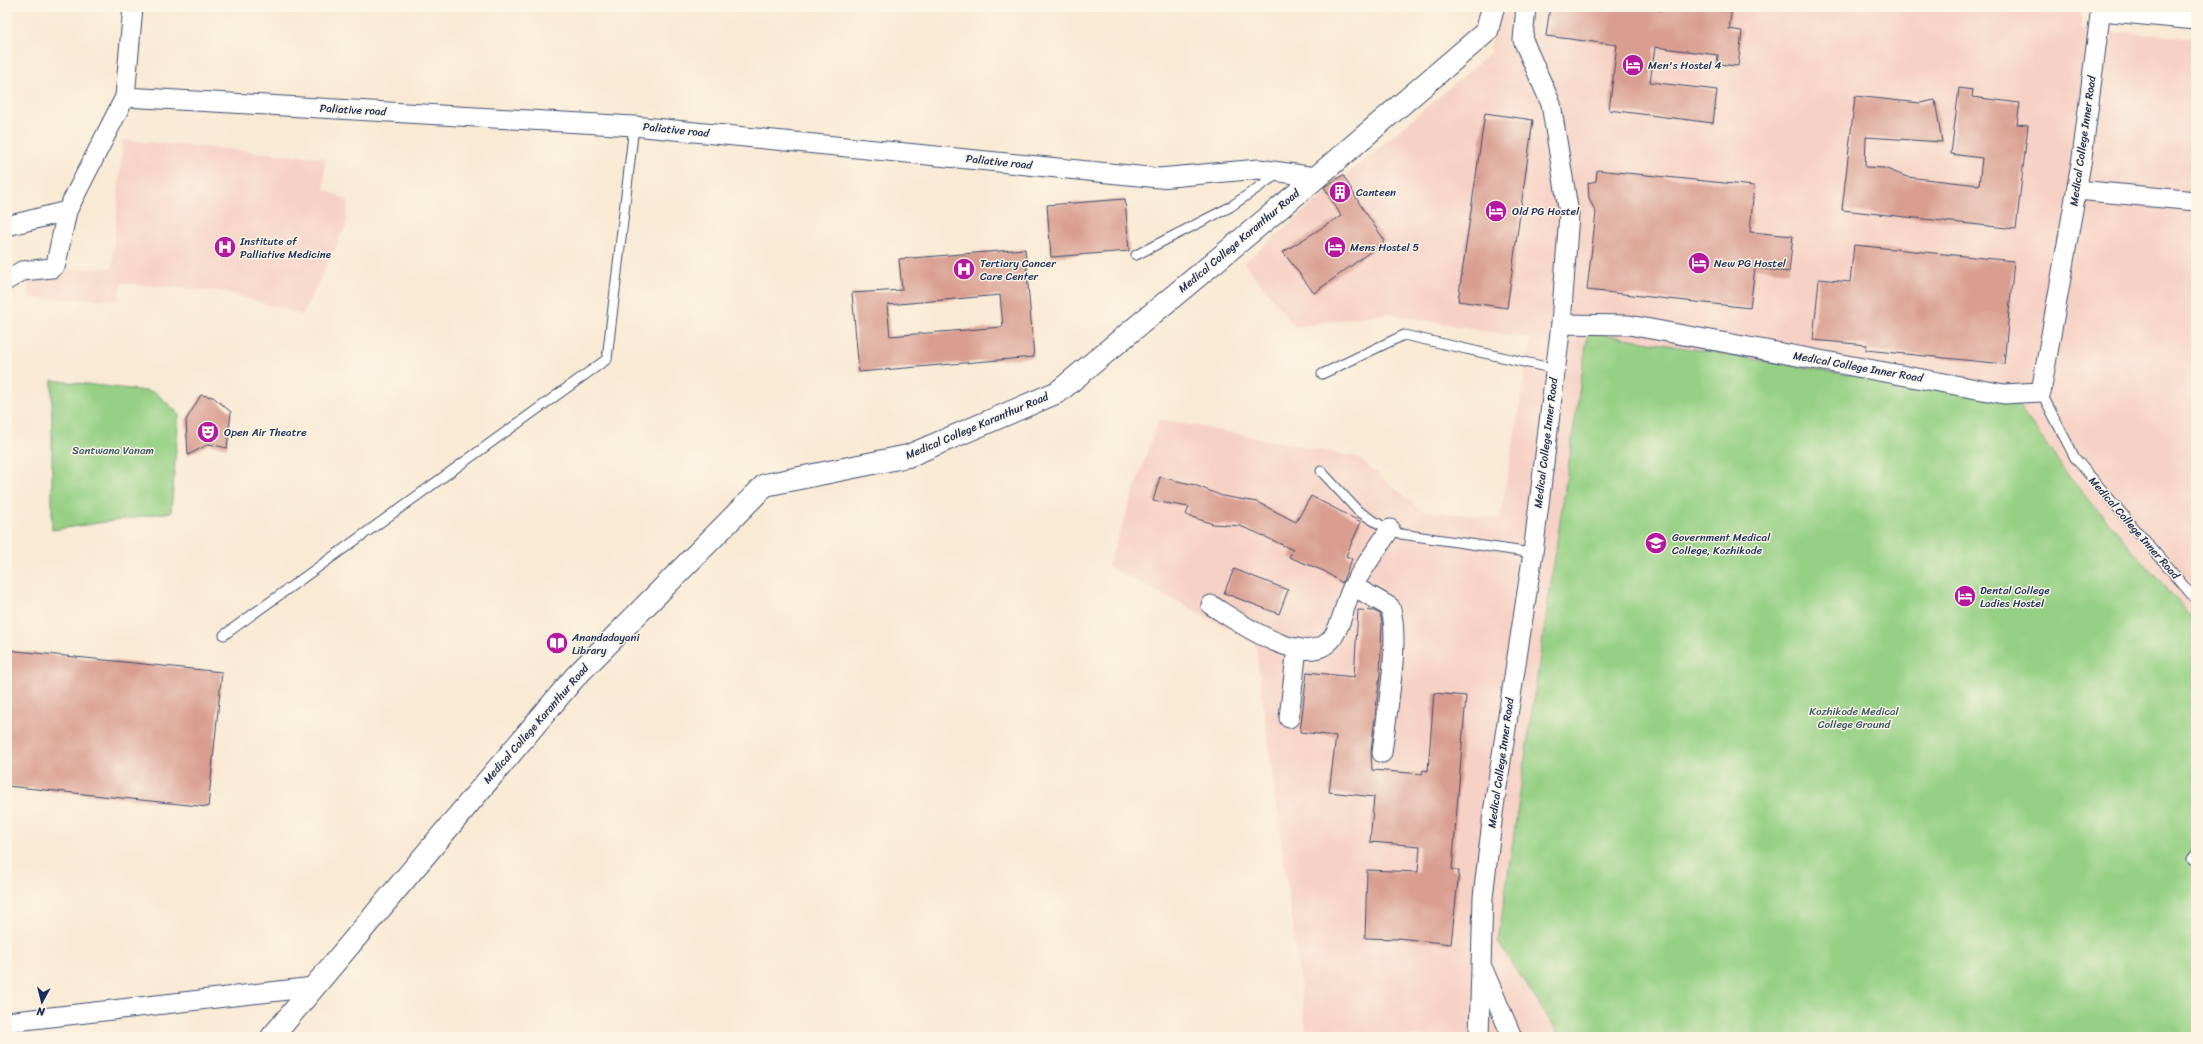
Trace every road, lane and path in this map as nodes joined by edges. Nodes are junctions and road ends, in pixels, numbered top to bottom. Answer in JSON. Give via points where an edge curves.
{"nodes":[{"id":1,"x":133,"y":7,"type":"edge"},
{"id":2,"x":1493,"y":7,"type":"edge"},
{"id":3,"x":1526,"y":7,"type":"edge"},
{"id":4,"x":2101,"y":9,"type":"edge"},
{"id":5,"x":2196,"y":20,"type":"edge"},
{"id":6,"x":125,"y":97,"type":"junction"},
{"id":7,"x":634,"y":126,"type":"junction"},
{"id":8,"x":1280,"y":172,"type":"junction"},
{"id":9,"x":1316,"y":177,"type":"junction"},
{"id":10,"x":2077,"y":190,"type":"junction"},
{"id":11,"x":2196,"y":200,"type":"edge"},
{"id":12,"x":67,"y":211,"type":"junction"},
{"id":13,"x":7,"y":226,"type":"edge"},
{"id":14,"x":1136,"y":255,"type":"dead end"},
{"id":15,"x":7,"y":280,"type":"edge"},
{"id":16,"x":1562,"y":324,"type":"junction"},
{"id":17,"x":1555,"y":369,"type":"junction"},
{"id":18,"x":1322,"y":374,"type":"dead end"},
{"id":19,"x":2041,"y":392,"type":"junction"},
{"id":20,"x":1321,"y":472,"type":"dead end"},
{"id":21,"x":1390,"y":529,"type":"junction"},
{"id":22,"x":1533,"y":553,"type":"junction"},
{"id":23,"x":1353,"y":586,"type":"junction"},
{"id":24,"x":2196,"y":600,"type":"edge"},
{"id":25,"x":1211,"y":605,"type":"dead end"},
{"id":26,"x":224,"y":635,"type":"dead end"},
{"id":27,"x":1297,"y":648,"type":"junction"},
{"id":28,"x":1289,"y":718,"type":"dead end"},
{"id":29,"x":1382,"y":753,"type":"dead end"},
{"id":30,"x":1480,"y":962,"type":"junction"},
{"id":31,"x":314,"y":987,"type":"junction"},
{"id":32,"x":7,"y":1022,"type":"edge"},
{"id":33,"x":272,"y":1037,"type":"edge"},
{"id":34,"x":1479,"y":1037,"type":"edge"},
{"id":35,"x":1512,"y":1037,"type":"edge"}],
"edges":[{"from":1,"to":6,"type":"street"},
{"from":2,"to":9,"type":"main road","name":"Medical College Karanthur Road","via":[[1487,31]]},
{"from":3,"to":16,"type":"street","via":[[1523,40],[1551,104],[1569,214]]},
{"from":4,"to":5,"type":"street"},
{"from":4,"to":10,"type":"street","name":"Medical College Inner Road"},
{"from":6,"to":7,"type":"street","name":"Paliative road"},
{"from":6,"to":12,"type":"street"},
{"from":7,"to":8,"type":"street","name":"Paliative road","via":[[1159,178],[1259,169]]},
{"from":7,"to":26,"type":"lane","via":[[607,359]]},
{"from":8,"to":9,"type":"street","name":"Paliative road"},
{"from":8,"to":14,"type":"lane","via":[[1230,207]]},
{"from":9,"to":31,"type":"main road","name":"Medical College Karanthur Road","via":[[1058,392],[908,456],[764,485],[575,677]]},
{"from":10,"to":11,"type":"street"},
{"from":10,"to":19,"type":"street","name":"Medical College Inner Road"},
{"from":12,"to":13,"type":"street"},
{"from":12,"to":15,"type":"street","via":[[56,264],[52,268],[22,272]]},
{"from":16,"to":17,"type":"street","name":"Medical College Inner Road"},
{"from":16,"to":19,"type":"street","name":"Medical College Inner Road","via":[[1629,325],[2004,394]]},
{"from":17,"to":18,"type":"lane","via":[[1404,335]]},
{"from":17,"to":22,"type":"street","name":"Medical College Inner Road"},
{"from":19,"to":24,"type":"lane","name":"Medical College Inner Road","via":[[2075,458]]},
{"from":20,"to":21,"type":"lane","via":[[1358,511]]},
{"from":21,"to":22,"type":"lane","via":[[1401,534]]},
{"from":21,"to":23,"type":"street"},
{"from":22,"to":30,"type":"street","name":"Medical College Inner Road","via":[[1492,821],[1483,897]]},
{"from":23,"to":27,"type":"street","via":[[1334,636],[1324,646],[1306,650]]},
{"from":23,"to":29,"type":"street","via":[[1390,607],[1394,619],[1391,676]]},
{"from":25,"to":27,"type":"street","via":[[1261,636]]},
{"from":27,"to":28,"type":"street"},
{"from":30,"to":34,"type":"street"},
{"from":30,"to":35,"type":"street","name":"Medical College Inner Road"},
{"from":31,"to":32,"type":"street"},
{"from":31,"to":33,"type":"main road","name":"Medical College Karanthur Road"}]}
